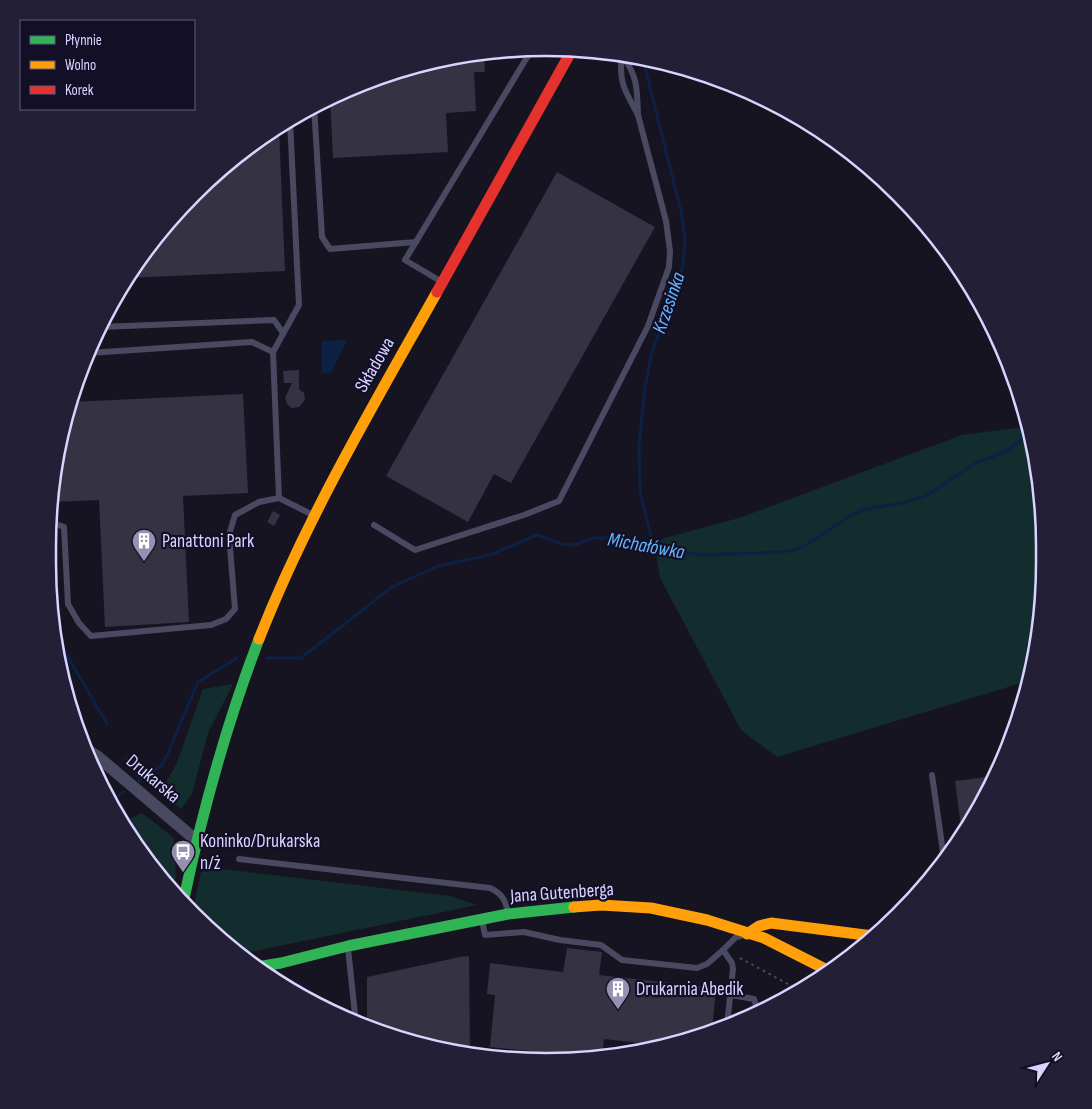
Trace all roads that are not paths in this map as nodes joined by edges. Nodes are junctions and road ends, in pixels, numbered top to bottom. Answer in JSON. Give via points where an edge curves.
{"nodes":[{"id":1,"x":527,"y":57,"type":"edge"},
{"id":2,"x":568,"y":57,"type":"edge"},
{"id":3,"x":621,"y":62,"type":"edge"},
{"id":4,"x":628,"y":63,"type":"edge"},
{"id":5,"x":315,"y":115,"type":"edge"},
{"id":6,"x":638,"y":115,"type":"junction"},
{"id":7,"x":290,"y":129,"type":"edge"},
{"id":8,"x":416,"y":242,"type":"junction"},
{"id":9,"x":442,"y":282,"type":"junction"},
{"id":10,"x":108,"y":327,"type":"edge"},
{"id":11,"x":283,"y":333,"type":"junction"},
{"id":12,"x":97,"y":352,"type":"edge"},
{"id":13,"x":273,"y":352,"type":"junction"},
{"id":14,"x":279,"y":498,"type":"junction"},
{"id":15,"x":314,"y":516,"type":"junction"},
{"id":16,"x":57,"y":524,"type":"edge"},
{"id":17,"x":374,"y":525,"type":"dead end"},
{"id":18,"x":96,"y":756,"type":"edge"},
{"id":19,"x":932,"y":775,"type":"dead end"},
{"id":20,"x":197,"y":840,"type":"junction"},
{"id":21,"x":943,"y":850,"type":"edge"},
{"id":22,"x":239,"y":859,"type":"dead end"},
{"id":23,"x":185,"y":893,"type":"edge"},
{"id":24,"x":508,"y":914,"type":"junction"},
{"id":25,"x":482,"y":920,"type":"junction"},
{"id":26,"x":747,"y":934,"type":"junction"},
{"id":27,"x":864,"y":935,"type":"edge"},
{"id":28,"x":348,"y":946,"type":"junction"},
{"id":29,"x":723,"y":950,"type":"junction"},
{"id":30,"x":282,"y":963,"type":"junction"},
{"id":31,"x":267,"y":965,"type":"edge"},
{"id":32,"x":270,"y":967,"type":"edge"},
{"id":33,"x":822,"y":967,"type":"edge"},
{"id":34,"x":812,"y":974,"type":"edge"},
{"id":35,"x":730,"y":995,"type":"junction"},
{"id":36,"x":756,"y":1005,"type":"edge"},
{"id":37,"x":355,"y":1013,"type":"edge"},
{"id":38,"x":728,"y":1017,"type":"edge"}],
"edges":[{"from":1,"to":8,"type":"lane"},
{"from":2,"to":9,"type":"street","name":"Składowa"},
{"from":3,"to":6,"type":"lane","via":[[624,89]]},
{"from":4,"to":6,"type":"lane","via":[[637,87]]},
{"from":5,"to":8,"type":"lane","via":[[322,237],[330,249]]},
{"from":6,"to":17,"type":"lane","via":[[666,222],[669,267],[648,326],[559,501],[415,550]]},
{"from":7,"to":11,"type":"lane","via":[[299,305]]},
{"from":8,"to":9,"type":"lane","via":[[405,260]]},
{"from":9,"to":15,"type":"street","name":"Składowa","via":[[348,448]]},
{"from":10,"to":11,"type":"lane","via":[[274,320]]},
{"from":11,"to":13,"type":"lane"},
{"from":12,"to":13,"type":"lane","via":[[252,342]]},
{"from":13,"to":14,"type":"lane"},
{"from":14,"to":15,"type":"lane"},
{"from":14,"to":16,"type":"lane","via":[[259,502],[235,515],[229,534],[235,609],[211,626],[91,636],[79,624],[68,604],[64,526]]},
{"from":15,"to":20,"type":"street","name":"Składowa","via":[[274,603],[234,709]]},
{"from":18,"to":20,"type":"street","name":"Drukarska"},
{"from":19,"to":21,"type":"lane"},
{"from":20,"to":23,"type":"street","name":"Składowa"},
{"from":22,"to":24,"type":"lane","via":[[490,888],[503,897]]},
{"from":24,"to":25,"type":"street","name":"Jana Gutenberga"},
{"from":24,"to":26,"type":"street","name":"Jana Gutenberga","via":[[570,906],[632,906],[693,916]]},
{"from":25,"to":28,"type":"street","name":"Jana Gutenberga"},
{"from":25,"to":29,"type":"lane","via":[[485,935],[524,932],[597,944],[622,960],[697,968]]},
{"from":26,"to":27,"type":"street","via":[[771,923]]},
{"from":26,"to":29,"type":"lane","via":[[736,937]]},
{"from":26,"to":33,"type":"street","via":[[772,942]]},
{"from":26,"to":34,"type":"street","via":[[758,944]]},
{"from":28,"to":30,"type":"street","name":"Jana Gutenberga"},
{"from":28,"to":37,"type":"lane"},
{"from":29,"to":35,"type":"lane","via":[[734,969]]},
{"from":30,"to":31,"type":"street","name":"Jana Gutenberga"},
{"from":30,"to":32,"type":"street","name":"Jana Gutenberga"},
{"from":35,"to":36,"type":"lane","via":[[754,999]]},
{"from":35,"to":38,"type":"lane"}]}
